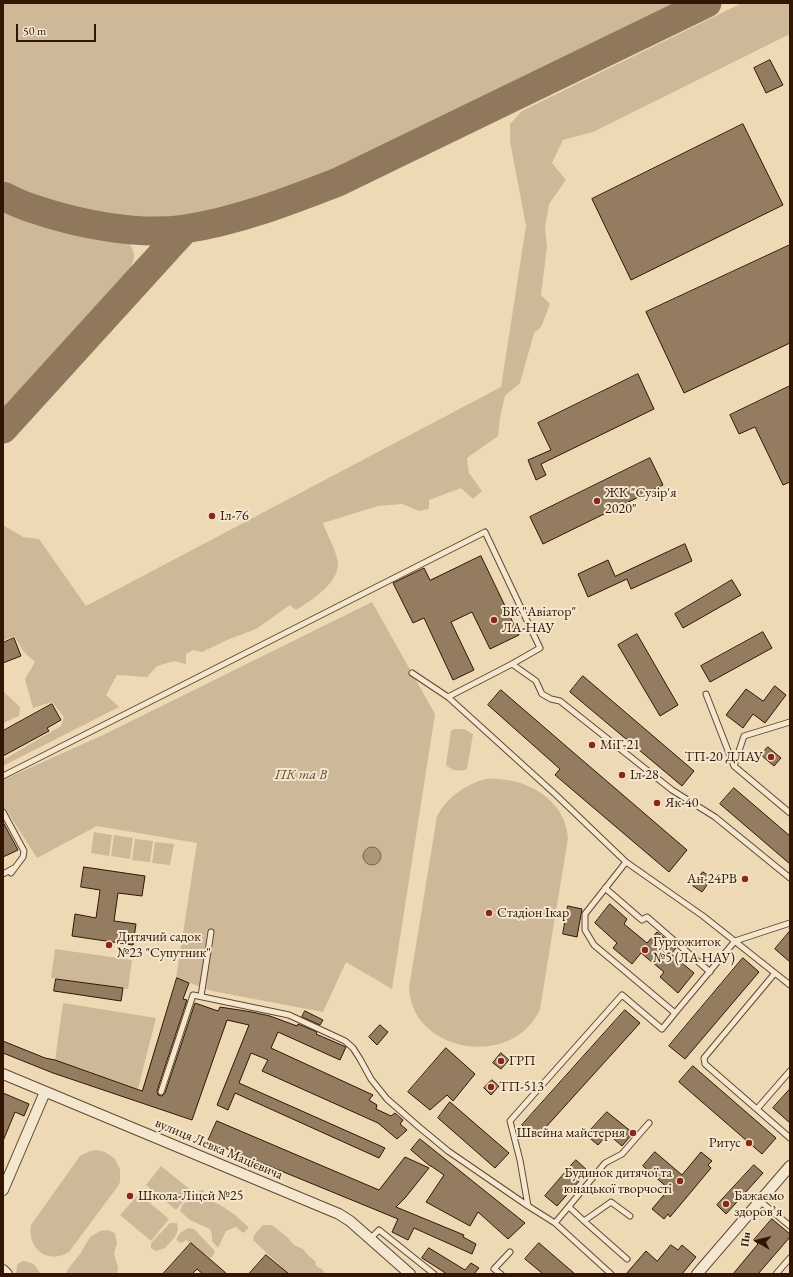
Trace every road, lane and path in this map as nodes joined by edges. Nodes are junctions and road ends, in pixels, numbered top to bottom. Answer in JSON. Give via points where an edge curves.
{"nodes":[{"id":1,"x":512,"y":664,"type":"junction"},
{"id":2,"x":412,"y":673,"type":"dead end"},
{"id":3,"x":706,"y":694,"type":"dead end"},
{"id":4,"x":448,"y":697,"type":"junction"},
{"id":5,"x":790,"y":722,"type":"edge"},
{"id":6,"x":734,"y":766,"type":"junction"},
{"id":7,"x":3,"y":776,"type":"edge"},
{"id":8,"x":3,"y":812,"type":"edge"},
{"id":9,"x":790,"y":813,"type":"edge"},
{"id":10,"x":626,"y":862,"type":"junction"},
{"id":11,"x":3,"y":874,"type":"edge"},
{"id":12,"x":790,"y":878,"type":"edge"},
{"id":13,"x":605,"y":888,"type":"junction"},
{"id":14,"x":790,"y":924,"type":"edge"},
{"id":15,"x":212,"y":932,"type":"dead end"},
{"id":16,"x":735,"y":941,"type":"junction"},
{"id":17,"x":710,"y":972,"type":"junction"},
{"id":18,"x":775,"y":972,"type":"junction"},
{"id":19,"x":790,"y":985,"type":"edge"},
{"id":20,"x":201,"y":996,"type":"junction"},
{"id":21,"x":675,"y":1013,"type":"junction"},
{"id":22,"x":790,"y":1071,"type":"edge"},
{"id":23,"x":3,"y":1074,"type":"edge"},
{"id":24,"x":45,"y":1092,"type":"junction"},
{"id":25,"x":161,"y":1092,"type":"dead end"},
{"id":26,"x":757,"y":1109,"type":"junction"},
{"id":27,"x":649,"y":1123,"type":"dead end"},
{"id":28,"x":790,"y":1138,"type":"edge"},
{"id":29,"x":790,"y":1166,"type":"edge"},
{"id":30,"x":3,"y":1190,"type":"edge"},
{"id":31,"x":760,"y":1202,"type":"junction"},
{"id":32,"x":528,"y":1206,"type":"junction"},
{"id":33,"x":569,"y":1207,"type":"junction"},
{"id":34,"x":630,"y":1216,"type":"dead end"},
{"id":35,"x":584,"y":1221,"type":"junction"},
{"id":36,"x":555,"y":1223,"type":"junction"},
{"id":37,"x":790,"y":1226,"type":"edge"},
{"id":38,"x":370,"y":1239,"type":"junction"},
{"id":39,"x":510,"y":1252,"type":"dead end"},
{"id":40,"x":790,"y":1258,"type":"edge"},
{"id":41,"x":627,"y":1259,"type":"dead end"},
{"id":42,"x":3,"y":1270,"type":"edge"},
{"id":43,"x":7,"y":1274,"type":"edge"},
{"id":44,"x":410,"y":1274,"type":"edge"},
{"id":45,"x":434,"y":1274,"type":"edge"},
{"id":46,"x":501,"y":1274,"type":"edge"},
{"id":47,"x":611,"y":1274,"type":"edge"},
{"id":48,"x":697,"y":1274,"type":"edge"},
{"id":49,"x":776,"y":1274,"type":"edge"}],
"edges":[{"from":1,"to":4,"type":"lane"},
{"from":1,"to":7,"type":"lane","via":[[540,648],[485,532]]},
{"from":1,"to":12,"type":"lane","via":[[536,681],[542,694],[560,701],[672,790],[715,817]]},
{"from":2,"to":4,"type":"lane"},
{"from":3,"to":6,"type":"lane"},
{"from":4,"to":10,"type":"lane"},
{"from":5,"to":6,"type":"lane","via":[[744,736]]},
{"from":6,"to":9,"type":"lane"},
{"from":8,"to":11,"type":"lane","via":[[24,851],[23,857],[13,870]]},
{"from":10,"to":13,"type":"lane"},
{"from":10,"to":16,"type":"lane"},
{"from":13,"to":17,"type":"lane","via":[[642,920],[648,917]]},
{"from":13,"to":21,"type":"lane","via":[[584,914],[586,930],[591,940]]},
{"from":14,"to":16,"type":"lane"},
{"from":15,"to":20,"type":"lane"},
{"from":16,"to":17,"type":"lane"},
{"from":16,"to":18,"type":"lane"},
{"from":17,"to":21,"type":"lane"},
{"from":18,"to":19,"type":"lane"},
{"from":18,"to":26,"type":"lane","via":[[704,1058],[705,1064]]},
{"from":20,"to":25,"type":"lane","via":[[193,995]]},
{"from":20,"to":32,"type":"lane","via":[[289,1015],[345,1041],[387,1099],[448,1151]]},
{"from":21,"to":32,"type":"lane","via":[[662,1029],[622,995],[510,1121]]},
{"from":22,"to":26,"type":"lane"},
{"from":23,"to":24,"type":"street","name":"вулиця Левка Мацієвича"},
{"from":24,"to":30,"type":"street"},
{"from":24,"to":38,"type":"street","name":"вулиця Левка Мацієвича","via":[[339,1214]]},
{"from":26,"to":28,"type":"lane"},
{"from":27,"to":33,"type":"lane","via":[[622,1154],[604,1163]]},
{"from":29,"to":31,"type":"street"},
{"from":31,"to":37,"type":"lane"},
{"from":31,"to":48,"type":"street"},
{"from":32,"to":36,"type":"lane"},
{"from":33,"to":35,"type":"lane"},
{"from":33,"to":36,"type":"lane"},
{"from":34,"to":35,"type":"lane","via":[[612,1202]]},
{"from":35,"to":41,"type":"lane"},
{"from":36,"to":47,"type":"lane"},
{"from":38,"to":44,"type":"street","name":"вулиця Левка Мацієвича"},
{"from":38,"to":45,"type":"lane","via":[[379,1230]]},
{"from":39,"to":46,"type":"lane","via":[[494,1268]]},
{"from":40,"to":49,"type":"lane"},
{"from":42,"to":43,"type":"street"}]}
